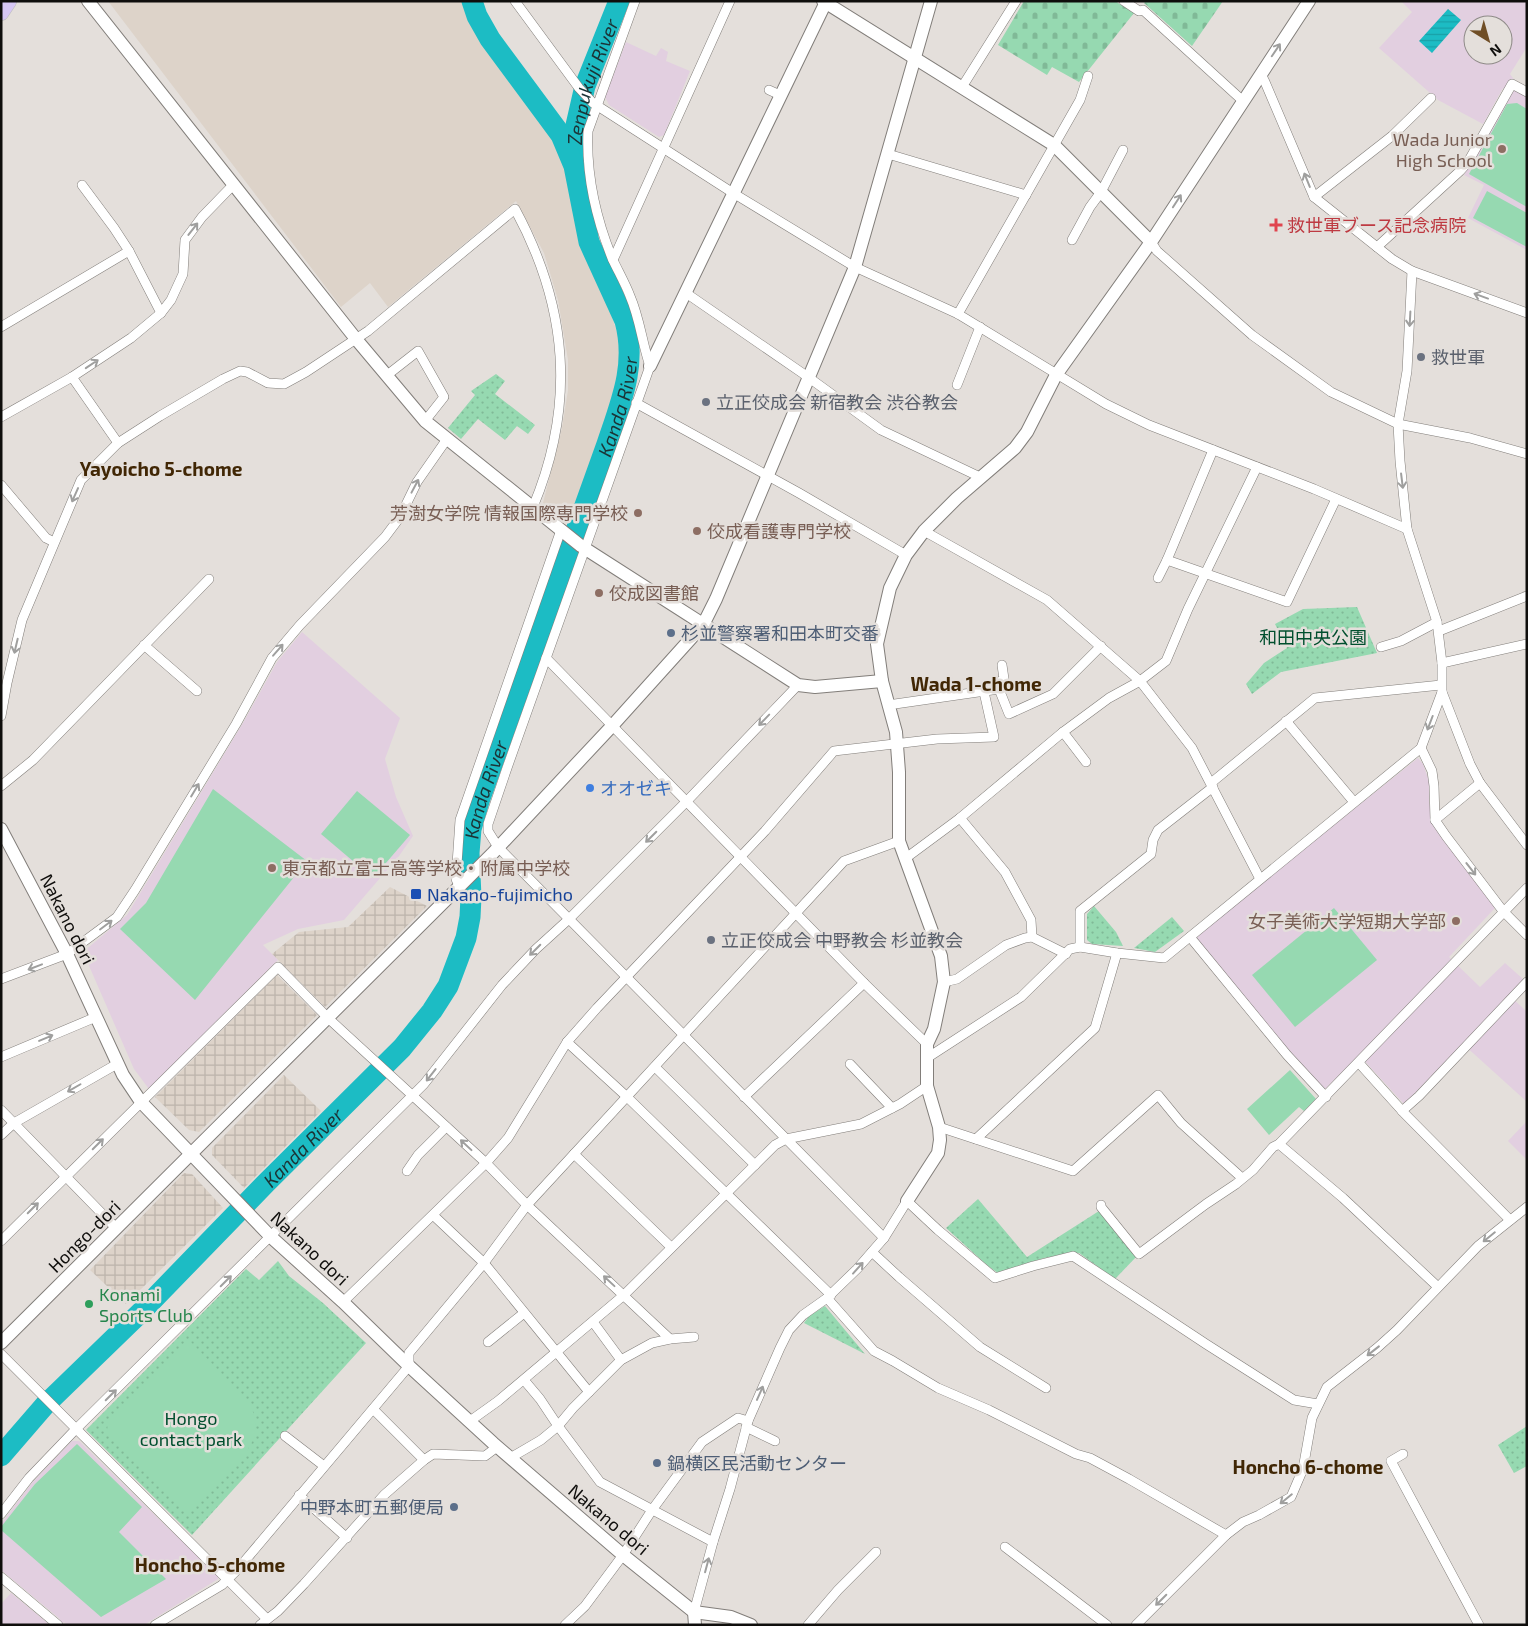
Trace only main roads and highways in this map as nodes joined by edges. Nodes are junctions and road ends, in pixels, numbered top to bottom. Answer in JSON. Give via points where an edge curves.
{"nodes":[{"id":1,"x":9,"y":1,"type":"edge"},
{"id":2,"x":1,"y":13,"type":"edge"}],
"edges":[{"from":1,"to":2,"type":"main road"}]}
